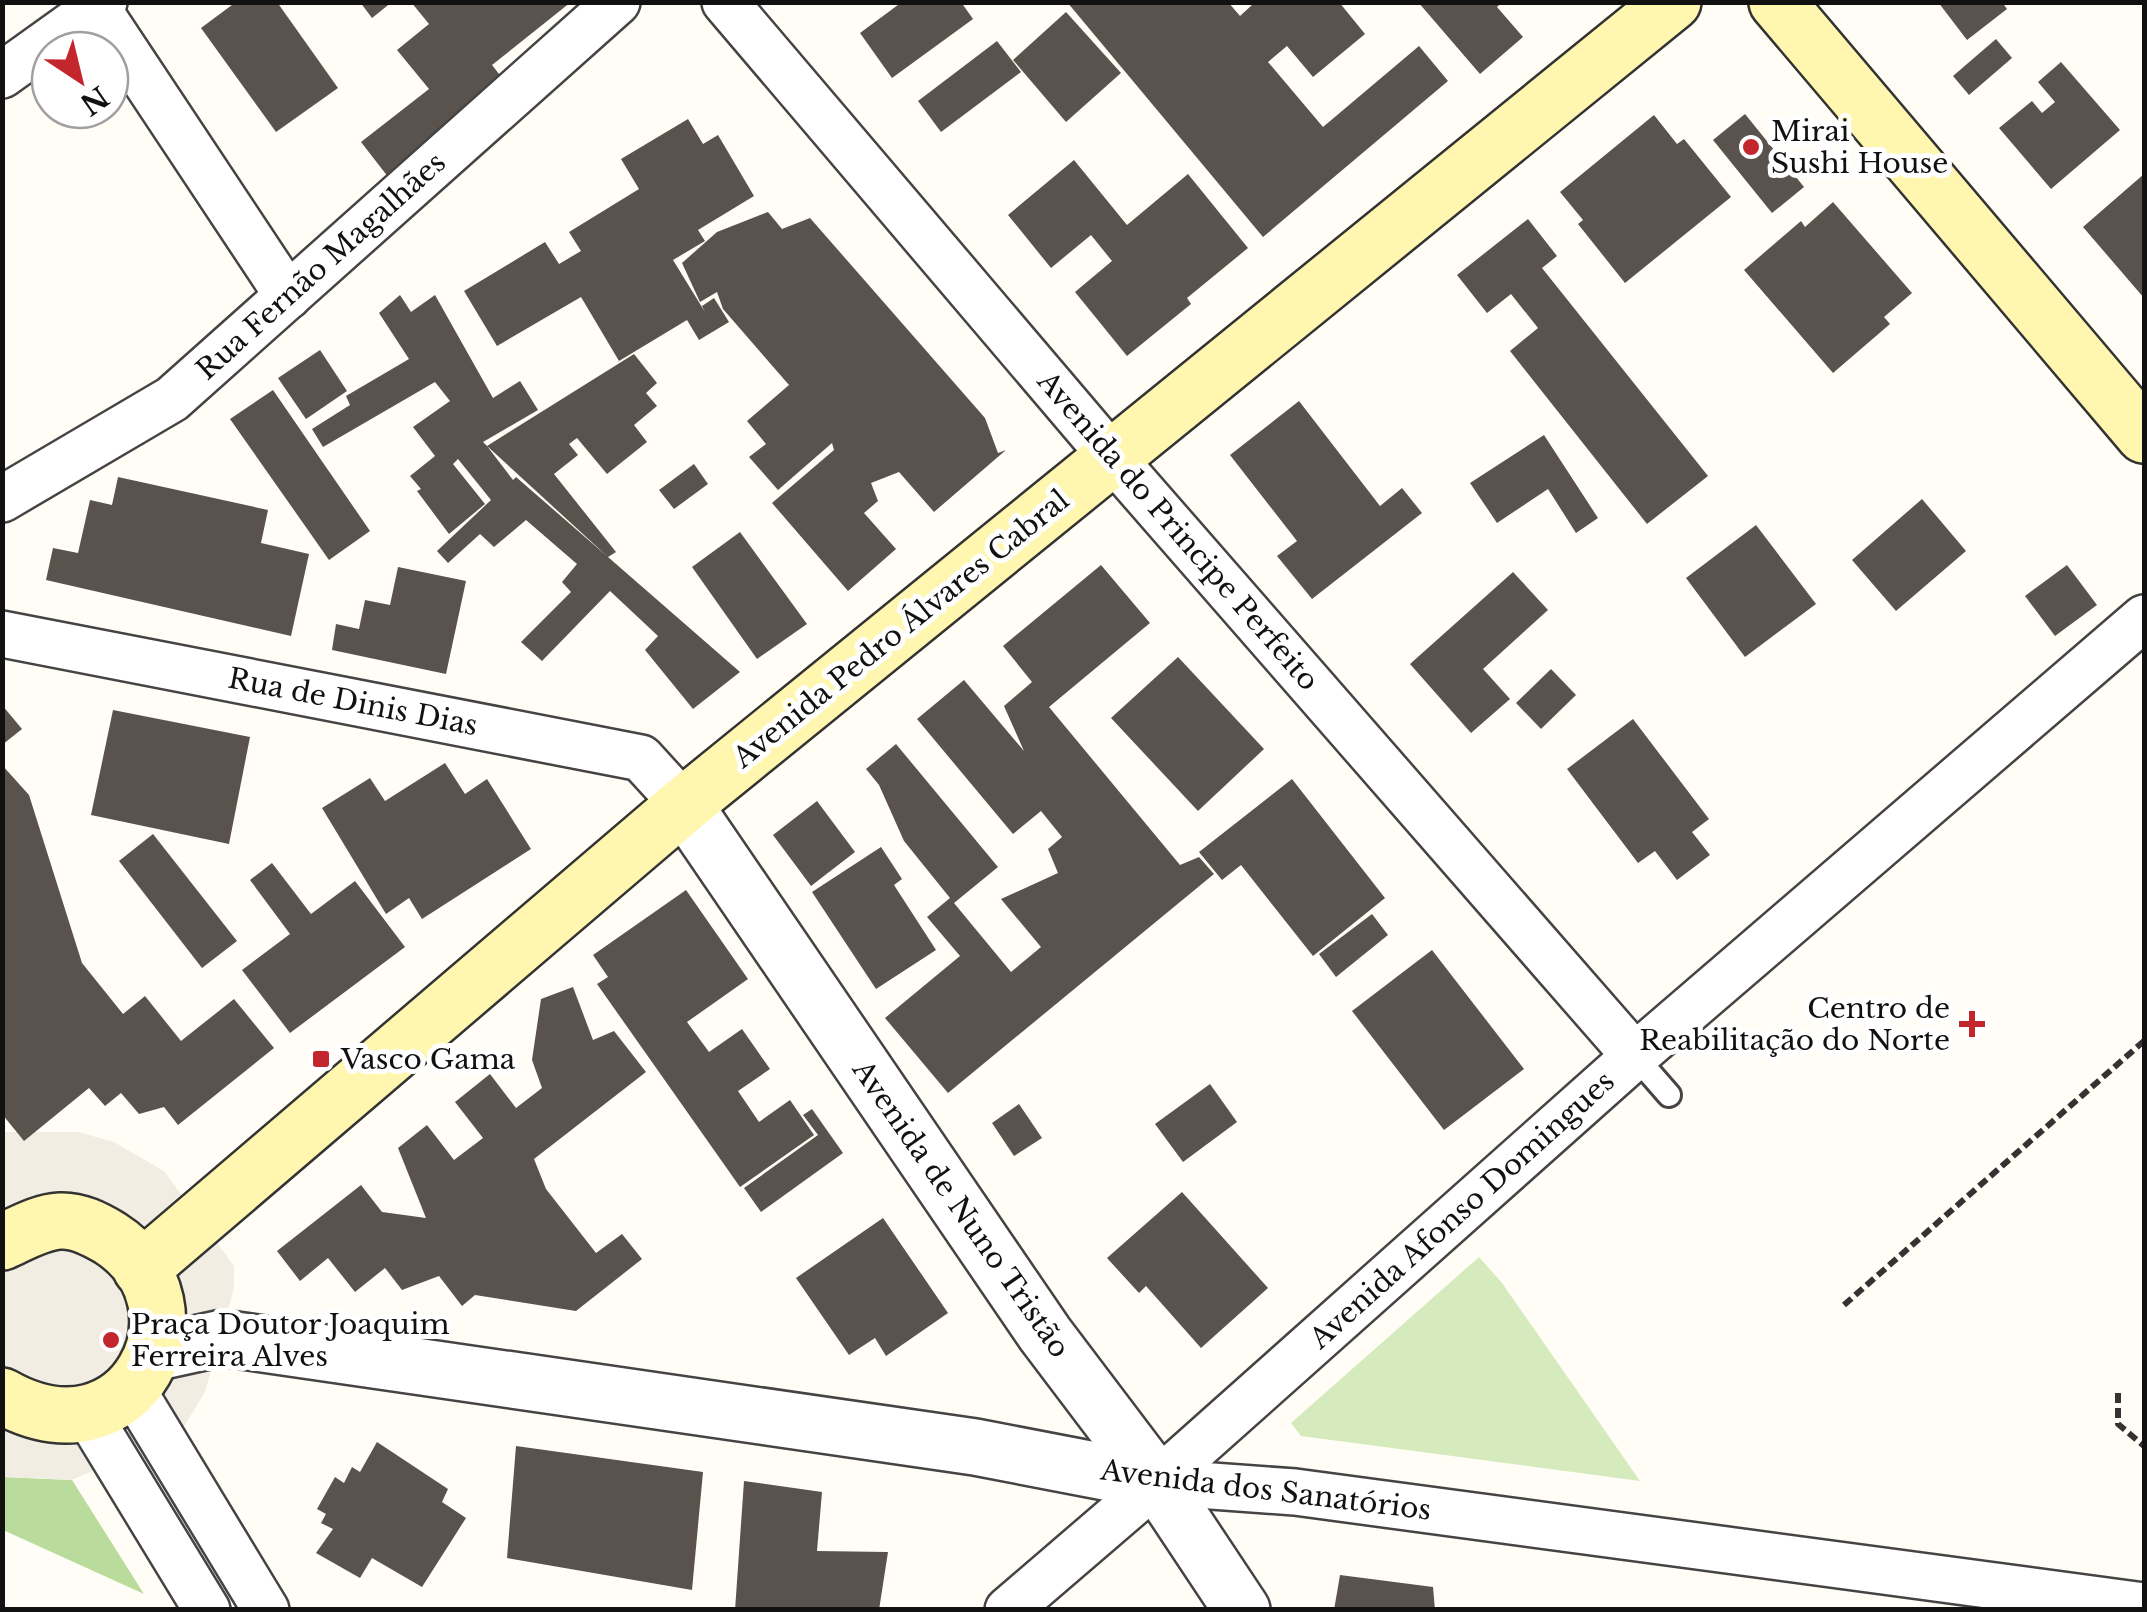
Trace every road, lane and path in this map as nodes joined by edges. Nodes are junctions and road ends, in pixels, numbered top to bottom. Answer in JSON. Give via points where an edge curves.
{"nodes":[{"id":1,"x":617,"y":2,"type":"edge"},
{"id":2,"x":725,"y":2,"type":"edge"},
{"id":3,"x":1673,"y":2,"type":"edge"},
{"id":4,"x":1777,"y":2,"type":"edge"},
{"id":5,"x":98,"y":4,"type":"edge"},
{"id":6,"x":2,"y":75,"type":"edge"},
{"id":7,"x":288,"y":296,"type":"junction"},
{"id":8,"x":2144,"y":435,"type":"edge"},
{"id":9,"x":1112,"y":457,"type":"junction"},
{"id":10,"x":2,"y":499,"type":"edge"},
{"id":11,"x":2144,"y":618,"type":"edge"},
{"id":12,"x":2,"y":634,"type":"edge"},
{"id":13,"x":684,"y":805,"type":"junction"},
{"id":14,"x":2144,"y":1040,"type":"edge"},
{"id":15,"x":1635,"y":1056,"type":"junction"},
{"id":16,"x":1669,"y":1095,"type":"dead end"},
{"id":17,"x":2,"y":1242,"type":"edge"},
{"id":18,"x":141,"y":1269,"type":"junction"},
{"id":19,"x":1844,"y":1305,"type":"dead end"},
{"id":20,"x":124,"y":1385,"type":"junction"},
{"id":21,"x":2118,"y":1392,"type":"dead end"},
{"id":22,"x":2,"y":1396,"type":"edge"},
{"id":23,"x":2144,"y":1446,"type":"edge"},
{"id":24,"x":1157,"y":1482,"type":"junction"},
{"id":25,"x":2144,"y":1606,"type":"edge"},
{"id":26,"x":207,"y":1610,"type":"edge"},
{"id":27,"x":266,"y":1610,"type":"edge"},
{"id":28,"x":1008,"y":1610,"type":"edge"},
{"id":29,"x":1242,"y":1610,"type":"edge"}],
"edges":[{"from":1,"to":7,"type":"street","name":"Rua Fernão Magalhães"},
{"from":2,"to":9,"type":"street","name":"Avenida do Principe Perfeito"},
{"from":3,"to":9,"type":"main road","name":"Avenida Pedro Álvares Cabral"},
{"from":4,"to":8,"type":"main road"},
{"from":5,"to":6,"type":"street"},
{"from":5,"to":7,"type":"street"},
{"from":7,"to":10,"type":"street","name":"Rua Fernão Magalhães","via":[[172,399]]},
{"from":9,"to":13,"type":"main road","name":"Avenida Pedro Álvares Cabral"},
{"from":9,"to":15,"type":"street","name":"Avenida do Principe Perfeito"},
{"from":11,"to":15,"type":"street","name":"Avenida Afonso Domingues"},
{"from":12,"to":13,"type":"street","name":"Rua de Dinis Dias","via":[[641,758]]},
{"from":13,"to":18,"type":"main road","name":"Avenida Pedro Álvares Cabral"},
{"from":13,"to":24,"type":"street","name":"Avenida de Nuno Tristão","via":[[1045,1334]]},
{"from":14,"to":19,"type":"path"},
{"from":15,"to":16,"type":"lane"},
{"from":15,"to":24,"type":"street","name":"Avenida Afonso Domingues"},
{"from":17,"to":18,"type":"main road","via":[[60,1220],[92,1227],[122,1245]]},
{"from":18,"to":20,"type":"main road","via":[[158,1325]]},
{"from":20,"to":22,"type":"main road","name":"Avenida dos Sanatórios","via":[[58,1416]]},
{"from":20,"to":24,"type":"street","name":"Avenida dos Sanatórios","via":[[222,1338],[975,1447]]},
{"from":20,"to":26,"type":"street"},
{"from":20,"to":27,"type":"street"},
{"from":21,"to":23,"type":"path","via":[[2118,1424]]},
{"from":24,"to":25,"type":"street","name":"Avenida dos Sanatórios","via":[[1295,1492]]},
{"from":24,"to":28,"type":"street","name":"Avenida Afonso Domingues"},
{"from":24,"to":29,"type":"street","name":"Avenida de Nuno Tristão"}]}
